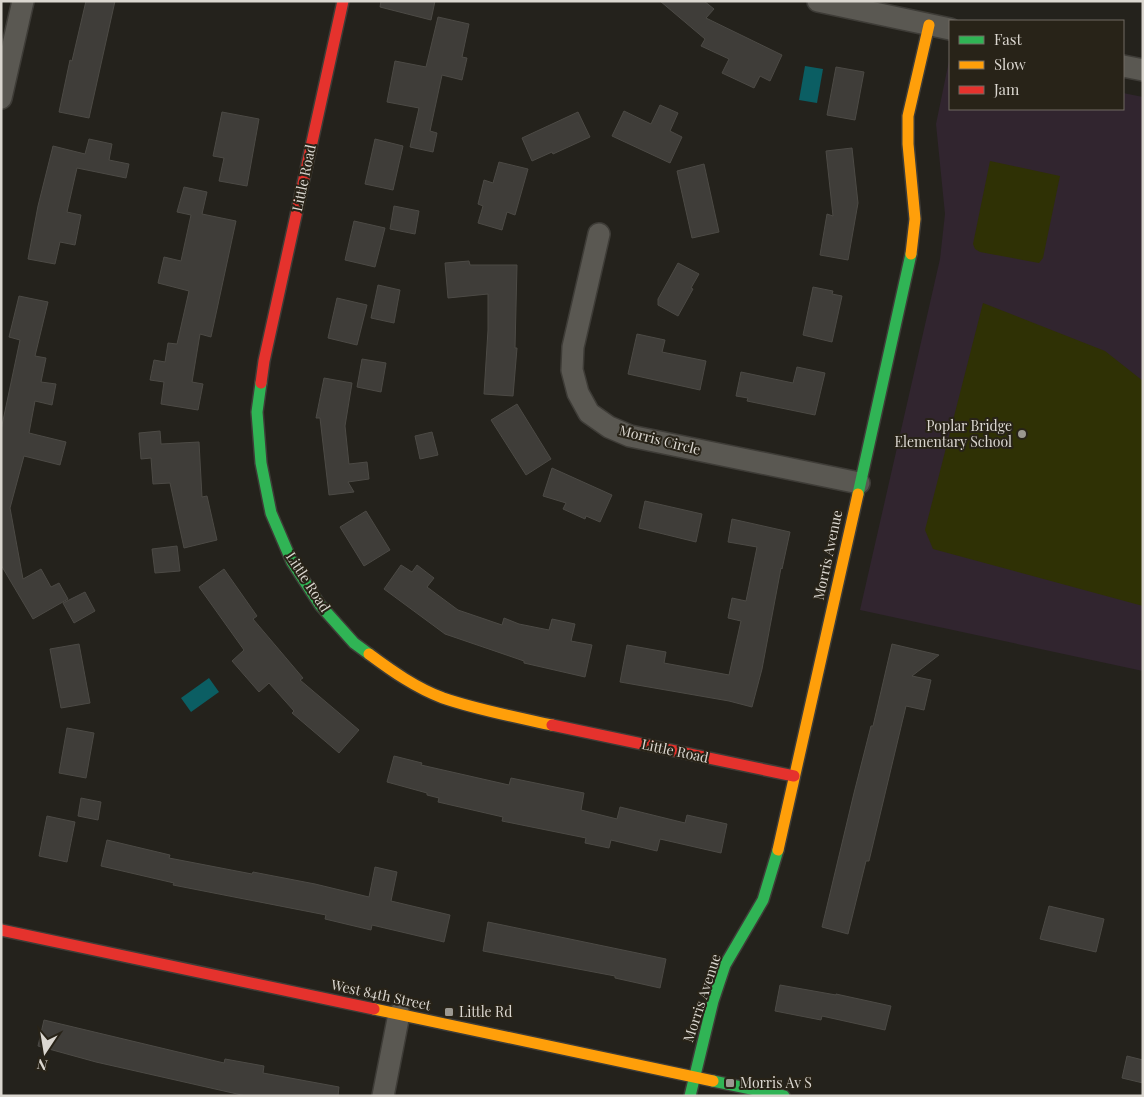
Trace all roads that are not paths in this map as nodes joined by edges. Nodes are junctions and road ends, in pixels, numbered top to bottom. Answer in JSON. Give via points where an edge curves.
{"nodes":[{"id":1,"x":23,"y":1,"type":"edge"},
{"id":2,"x":344,"y":1,"type":"edge"},
{"id":3,"x":818,"y":1,"type":"edge"},
{"id":4,"x":928,"y":25,"type":"junction"},
{"id":5,"x":949,"y":29,"type":"edge"},
{"id":6,"x":1124,"y":66,"type":"edge"},
{"id":7,"x":1143,"y":70,"type":"edge"},
{"id":8,"x":1,"y":98,"type":"edge"},
{"id":9,"x":599,"y":234,"type":"dead end"},
{"id":10,"x":859,"y":483,"type":"junction"},
{"id":11,"x":794,"y":776,"type":"junction"},
{"id":12,"x":1,"y":930,"type":"edge"},
{"id":13,"x":399,"y":1014,"type":"junction"},
{"id":14,"x":694,"y":1077,"type":"junction"},
{"id":15,"x":383,"y":1096,"type":"edge"},
{"id":16,"x":690,"y":1096,"type":"edge"},
{"id":17,"x":784,"y":1096,"type":"edge"}],
"edges":[{"from":1,"to":8,"type":"street"},
{"from":2,"to":11,"type":"street","name":"Little Road","via":[[264,361],[257,412],[261,463],[271,513],[292,562],[320,605],[354,643],[395,673],[441,697],[491,712]]},
{"from":3,"to":4,"type":"street"},
{"from":4,"to":5,"type":"street"},
{"from":4,"to":10,"type":"street","name":"Morris Avenue","via":[[908,116],[915,218],[910,260]]},
{"from":6,"to":7,"type":"street"},
{"from":9,"to":10,"type":"street","name":"Morris Circle","via":[[573,346],[572,370],[578,393],[589,412],[609,427],[630,436]]},
{"from":10,"to":11,"type":"street","name":"Morris Avenue"},
{"from":11,"to":14,"type":"street","name":"Morris Avenue","via":[[764,900],[725,965]]},
{"from":12,"to":13,"type":"street","name":"West 84th Street"},
{"from":13,"to":14,"type":"street","name":"West 84th Street"},
{"from":13,"to":15,"type":"street"},
{"from":14,"to":16,"type":"street","name":"Morris Avenue"},
{"from":14,"to":17,"type":"street","name":"West 84th Street"}]}
